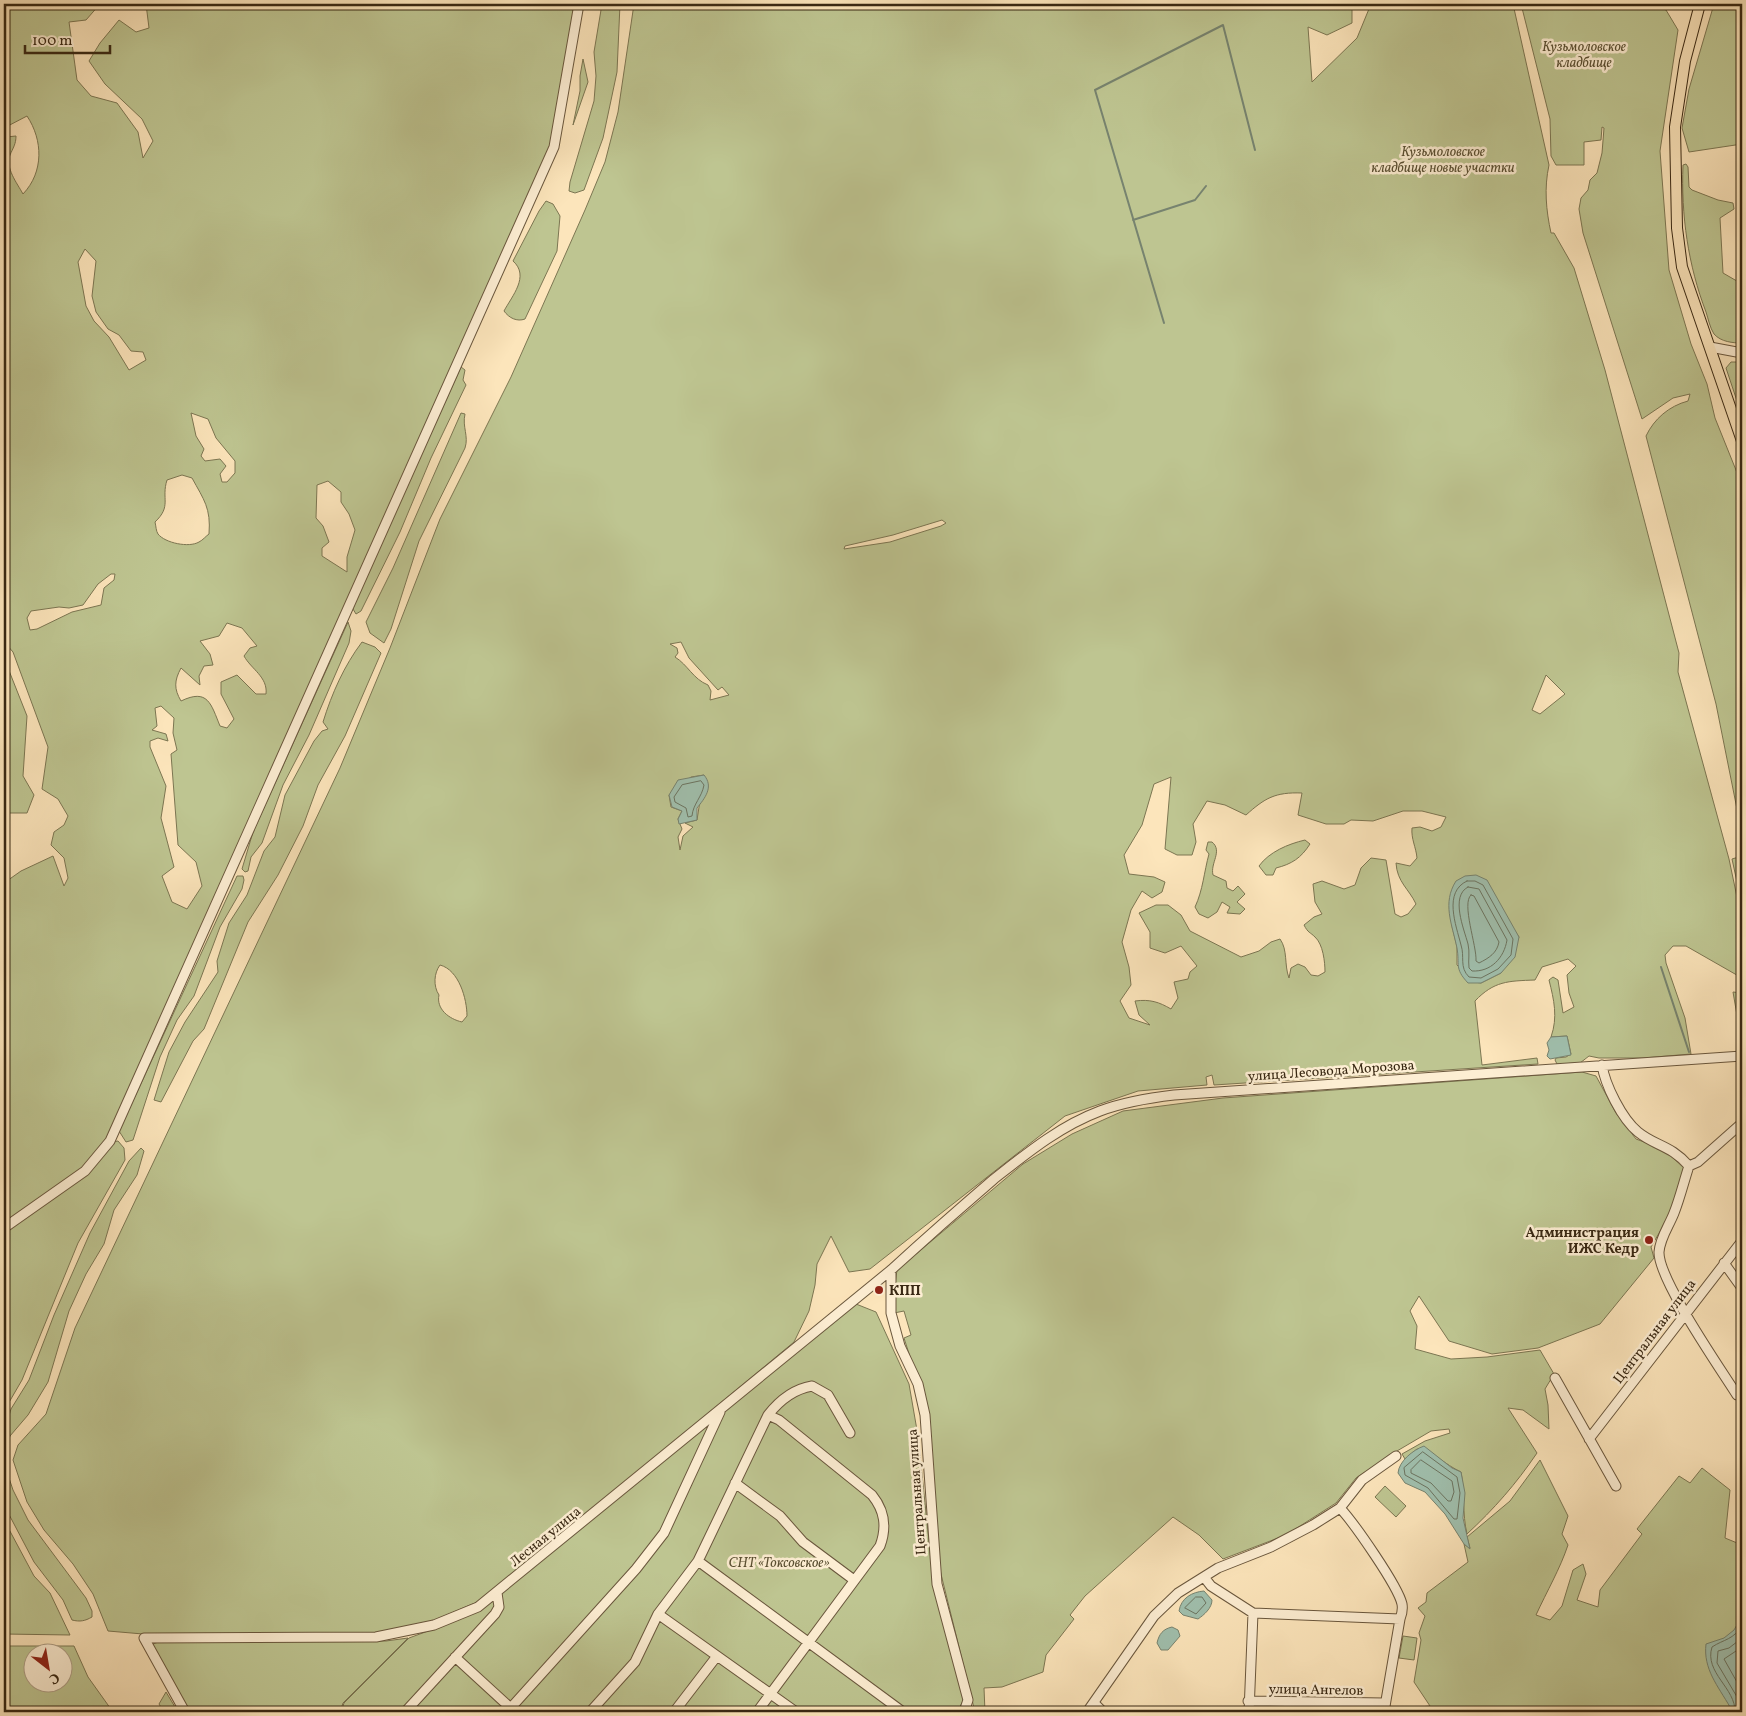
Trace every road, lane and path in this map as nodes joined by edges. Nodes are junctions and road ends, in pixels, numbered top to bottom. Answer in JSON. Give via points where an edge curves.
{"nodes":[{"id":1,"x":579,"y":4,"type":"edge"},
{"id":2,"x":1700,"y":4,"type":"edge"},
{"id":3,"x":1710,"y":347,"type":"junction"},
{"id":4,"x":1742,"y":352,"type":"edge"},
{"id":5,"x":1742,"y":441,"type":"edge"},
{"id":6,"x":1742,"y":1056,"type":"edge"},
{"id":7,"x":1602,"y":1065,"type":"junction"},
{"id":8,"x":1742,"y":1123,"type":"edge"},
{"id":9,"x":1689,"y":1166,"type":"junction"},
{"id":10,"x":4,"y":1228,"type":"edge"},
{"id":11,"x":1742,"y":1241,"type":"edge"},
{"id":12,"x":1724,"y":1263,"type":"junction"},
{"id":13,"x":891,"y":1270,"type":"junction"},
{"id":14,"x":1742,"y":1288,"type":"edge"},
{"id":15,"x":1686,"y":1312,"type":"junction"},
{"id":16,"x":1555,"y":1378,"type":"dead end"},
{"id":17,"x":1740,"y":1395,"type":"edge"},
{"id":18,"x":721,"y":1410,"type":"junction"},
{"id":19,"x":768,"y":1415,"type":"junction"},
{"id":20,"x":850,"y":1433,"type":"dead end"},
{"id":21,"x":1590,"y":1440,"type":"junction"},
{"id":22,"x":1396,"y":1456,"type":"dead end"},
{"id":23,"x":735,"y":1483,"type":"junction"},
{"id":24,"x":1616,"y":1486,"type":"dead end"},
{"id":25,"x":1340,"y":1508,"type":"junction"},
{"id":26,"x":698,"y":1562,"type":"junction"},
{"id":27,"x":1204,"y":1577,"type":"junction"},
{"id":28,"x":854,"y":1580,"type":"junction"},
{"id":29,"x":498,"y":1593,"type":"junction"},
{"id":30,"x":1253,"y":1613,"type":"junction"},
{"id":31,"x":658,"y":1614,"type":"junction"},
{"id":32,"x":1400,"y":1620,"type":"junction"},
{"id":33,"x":808,"y":1643,"type":"junction"},
{"id":34,"x":717,"y":1656,"type":"junction"},
{"id":35,"x":455,"y":1657,"type":"junction"},
{"id":36,"x":771,"y":1694,"type":"junction"},
{"id":37,"x":968,"y":1700,"type":"junction"},
{"id":38,"x":1248,"y":1701,"type":"junction"},
{"id":39,"x":1094,"y":1703,"type":"junction"},
{"id":40,"x":1384,"y":1708,"type":"edge"},
{"id":41,"x":511,"y":1711,"type":"edge"},
{"id":42,"x":185,"y":1712,"type":"edge"},
{"id":43,"x":406,"y":1712,"type":"edge"},
{"id":44,"x":590,"y":1712,"type":"edge"},
{"id":45,"x":674,"y":1712,"type":"edge"},
{"id":46,"x":757,"y":1712,"type":"edge"},
{"id":47,"x":796,"y":1712,"type":"edge"},
{"id":48,"x":903,"y":1712,"type":"edge"},
{"id":49,"x":964,"y":1712,"type":"edge"},
{"id":50,"x":971,"y":1712,"type":"edge"},
{"id":51,"x":1087,"y":1712,"type":"edge"},
{"id":52,"x":1103,"y":1712,"type":"edge"},
{"id":53,"x":1248,"y":1712,"type":"edge"}],
"edges":[{"from":1,"to":10,"type":"street","via":[[554,147],[110,1141],[85,1171]]},
{"from":2,"to":3,"type":"main road","via":[[1685,61],[1673,141],[1681,260]]},
{"from":3,"to":4,"type":"street"},
{"from":3,"to":5,"type":"main road"},
{"from":6,"to":7,"type":"street","name":"улица Лесовода Морозова"},
{"from":7,"to":9,"type":"street","via":[[1608,1086],[1628,1122],[1647,1138],[1672,1150]]},
{"from":7,"to":13,"type":"street","name":"улица Лесовода Морозова","via":[[1137,1099],[1099,1111],[1063,1128],[1030,1150]]},
{"from":8,"to":9,"type":"street","via":[[1698,1162]]},
{"from":9,"to":15,"type":"street","via":[[1659,1251],[1663,1272]]},
{"from":11,"to":12,"type":"street","name":"Центральная улица"},
{"from":12,"to":14,"type":"street"},
{"from":12,"to":15,"type":"street","name":"Центральная улица"},
{"from":13,"to":18,"type":"street","name":"Лесная улица"},
{"from":13,"to":37,"type":"street","name":"Центральная улица","via":[[891,1313],[900,1346],[918,1384],[925,1415],[937,1584]]},
{"from":15,"to":17,"type":"street"},
{"from":15,"to":21,"type":"street","name":"Центральная улица"},
{"from":16,"to":21,"type":"street"},
{"from":18,"to":29,"type":"street","name":"Лесная улица"},
{"from":18,"to":41,"type":"street","via":[[664,1533]]},
{"from":19,"to":20,"type":"street","via":[[788,1396],[812,1386],[828,1395]]},
{"from":19,"to":23,"type":"street"},
{"from":19,"to":28,"type":"street","via":[[779,1420],[880,1505],[885,1533],[880,1546]]},
{"from":21,"to":24,"type":"street"},
{"from":22,"to":25,"type":"street","via":[[1362,1480]]},
{"from":23,"to":26,"type":"street"},
{"from":23,"to":28,"type":"street","via":[[780,1516],[803,1542]]},
{"from":25,"to":27,"type":"street","via":[[1270,1547]]},
{"from":25,"to":32,"type":"street","via":[[1400,1597],[1403,1610]]},
{"from":26,"to":31,"type":"street"},
{"from":26,"to":33,"type":"street"},
{"from":27,"to":30,"type":"street","via":[[1211,1586]]},
{"from":27,"to":39,"type":"street","via":[[1178,1593],[1154,1616]]},
{"from":28,"to":33,"type":"street"},
{"from":29,"to":35,"type":"street","via":[[500,1600],[495,1614]]},
{"from":29,"to":42,"type":"street","name":"Лесная улица","via":[[478,1607],[442,1622],[376,1637],[144,1638]]},
{"from":30,"to":32,"type":"street"},
{"from":30,"to":38,"type":"street"},
{"from":31,"to":34,"type":"street"},
{"from":31,"to":44,"type":"street","via":[[639,1657]]},
{"from":32,"to":40,"type":"street"},
{"from":33,"to":36,"type":"street"},
{"from":33,"to":48,"type":"street"},
{"from":34,"to":36,"type":"street"},
{"from":34,"to":45,"type":"street"},
{"from":35,"to":41,"type":"street"},
{"from":35,"to":43,"type":"street"},
{"from":36,"to":46,"type":"street"},
{"from":36,"to":47,"type":"street"},
{"from":37,"to":49,"type":"street"},
{"from":37,"to":50,"type":"street","name":"Центральная улица"},
{"from":38,"to":40,"type":"street","name":"улица Ангелов"},
{"from":38,"to":53,"type":"street"},
{"from":39,"to":51,"type":"street"},
{"from":39,"to":52,"type":"street"}]}
